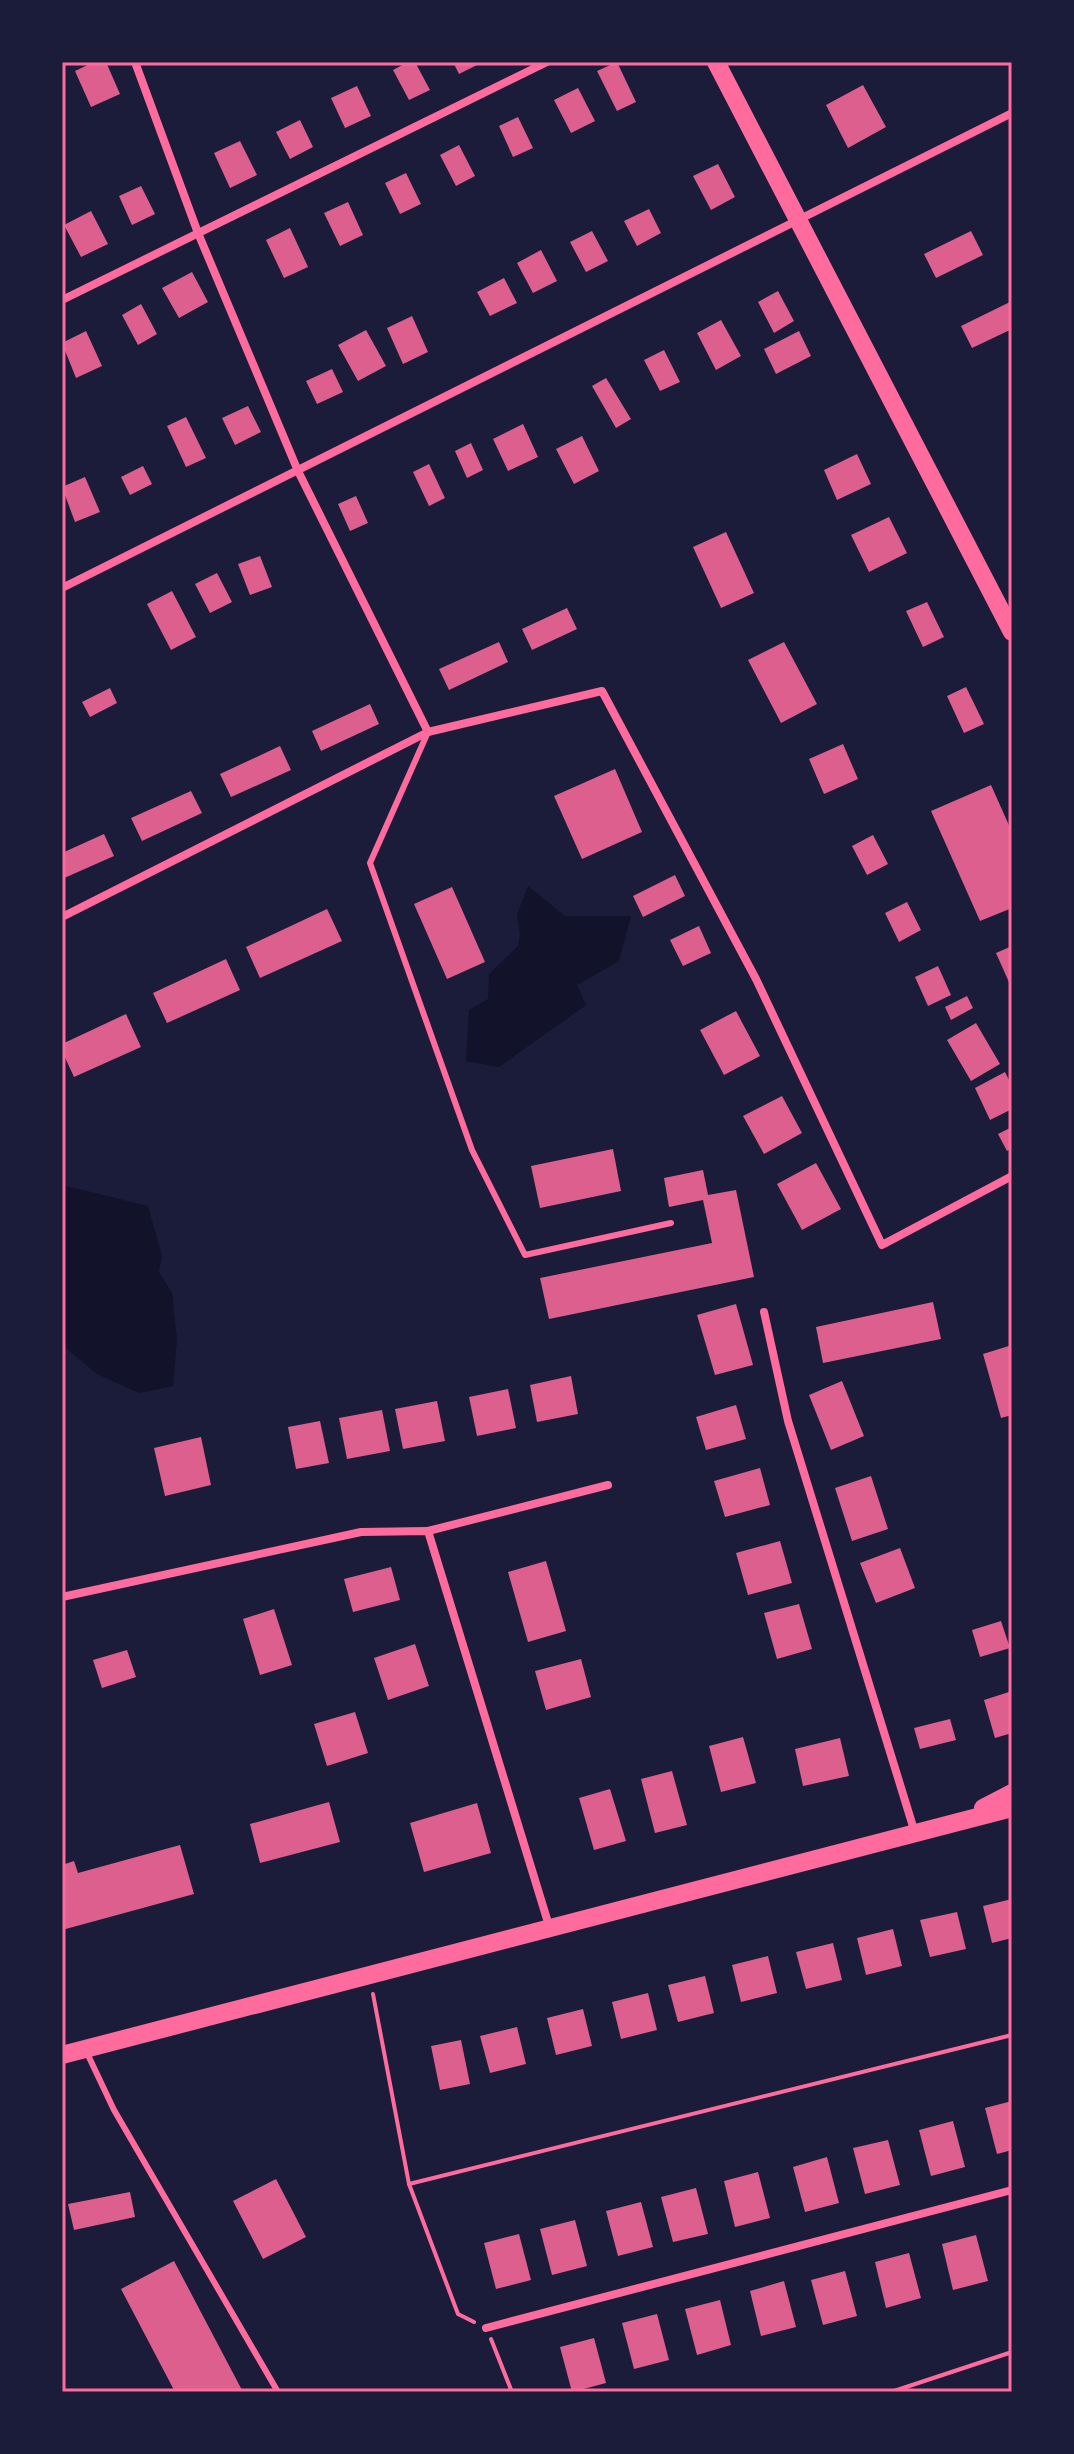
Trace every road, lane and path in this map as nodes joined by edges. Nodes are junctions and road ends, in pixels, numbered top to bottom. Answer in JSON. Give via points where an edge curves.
{"nodes":[{"id":1,"x":135,"y":62,"type":"edge"},
{"id":2,"x":547,"y":62,"type":"edge"},
{"id":3,"x":716,"y":62,"type":"edge"},
{"id":4,"x":1012,"y":113,"type":"edge"},
{"id":5,"x":799,"y":220,"type":"junction"},
{"id":6,"x":198,"y":233,"type":"junction"},
{"id":7,"x":62,"y":300,"type":"edge"},
{"id":8,"x":298,"y":471,"type":"junction"},
{"id":9,"x":62,"y":588,"type":"edge"},
{"id":10,"x":1012,"y":632,"type":"edge"},
{"id":11,"x":428,"y":732,"type":"junction"},
{"id":12,"x":62,"y":917,"type":"edge"},
{"id":13,"x":1012,"y":1176,"type":"edge"},
{"id":14,"x":671,"y":1223,"type":"dead end"},
{"id":15,"x":764,"y":1312,"type":"dead end"},
{"id":16,"x":608,"y":1485,"type":"dead end"},
{"id":17,"x":428,"y":1531,"type":"junction"},
{"id":18,"x":62,"y":1597,"type":"edge"},
{"id":19,"x":1012,"y":1793,"type":"edge"},
{"id":20,"x":1012,"y":1808,"type":"edge"},
{"id":21,"x":952,"y":1824,"type":"junction"},
{"id":22,"x":915,"y":1834,"type":"junction"},
{"id":23,"x":550,"y":1930,"type":"junction"},
{"id":24,"x":369,"y":1977,"type":"junction"},
{"id":25,"x":1012,"y":2035,"type":"edge"},
{"id":26,"x":86,"y":2049,"type":"junction"},
{"id":27,"x":62,"y":2055,"type":"edge"},
{"id":28,"x":409,"y":2184,"type":"junction"},
{"id":29,"x":1012,"y":2190,"type":"edge"},
{"id":30,"x":486,"y":2328,"type":"junction"},
{"id":31,"x":1012,"y":2352,"type":"edge"},
{"id":32,"x":278,"y":2392,"type":"edge"},
{"id":33,"x":512,"y":2392,"type":"edge"},
{"id":34,"x":891,"y":2392,"type":"edge"}],
"edges":[{"from":1,"to":6,"type":"street"},
{"from":2,"to":6,"type":"street"},
{"from":3,"to":5,"type":"main road"},
{"from":4,"to":5,"type":"street"},
{"from":5,"to":8,"type":"street"},
{"from":5,"to":10,"type":"main road"},
{"from":6,"to":7,"type":"street"},
{"from":6,"to":8,"type":"street"},
{"from":8,"to":9,"type":"street"},
{"from":8,"to":11,"type":"street"},
{"from":11,"to":12,"type":"street"},
{"from":11,"to":13,"type":"street","via":[[602,691],[756,979],[882,1245]]},
{"from":11,"to":14,"type":"lane","via":[[370,863],[472,1150],[525,1255]]},
{"from":15,"to":22,"type":"street","via":[[788,1421]]},
{"from":16,"to":17,"type":"street"},
{"from":17,"to":18,"type":"street","via":[[361,1532]]},
{"from":17,"to":23,"type":"street"},
{"from":19,"to":21,"type":"main road"},
{"from":20,"to":21,"type":"main road"},
{"from":21,"to":22,"type":"main road"},
{"from":22,"to":23,"type":"main road"},
{"from":23,"to":24,"type":"main road"},
{"from":24,"to":26,"type":"main road"},
{"from":24,"to":28,"type":"path"},
{"from":25,"to":28,"type":"path"},
{"from":26,"to":27,"type":"main road"},
{"from":26,"to":32,"type":"lane","via":[[114,2110]]},
{"from":28,"to":30,"type":"path","via":[[458,2314]]},
{"from":29,"to":30,"type":"street"},
{"from":30,"to":33,"type":"path"},
{"from":31,"to":34,"type":"path"}]}
